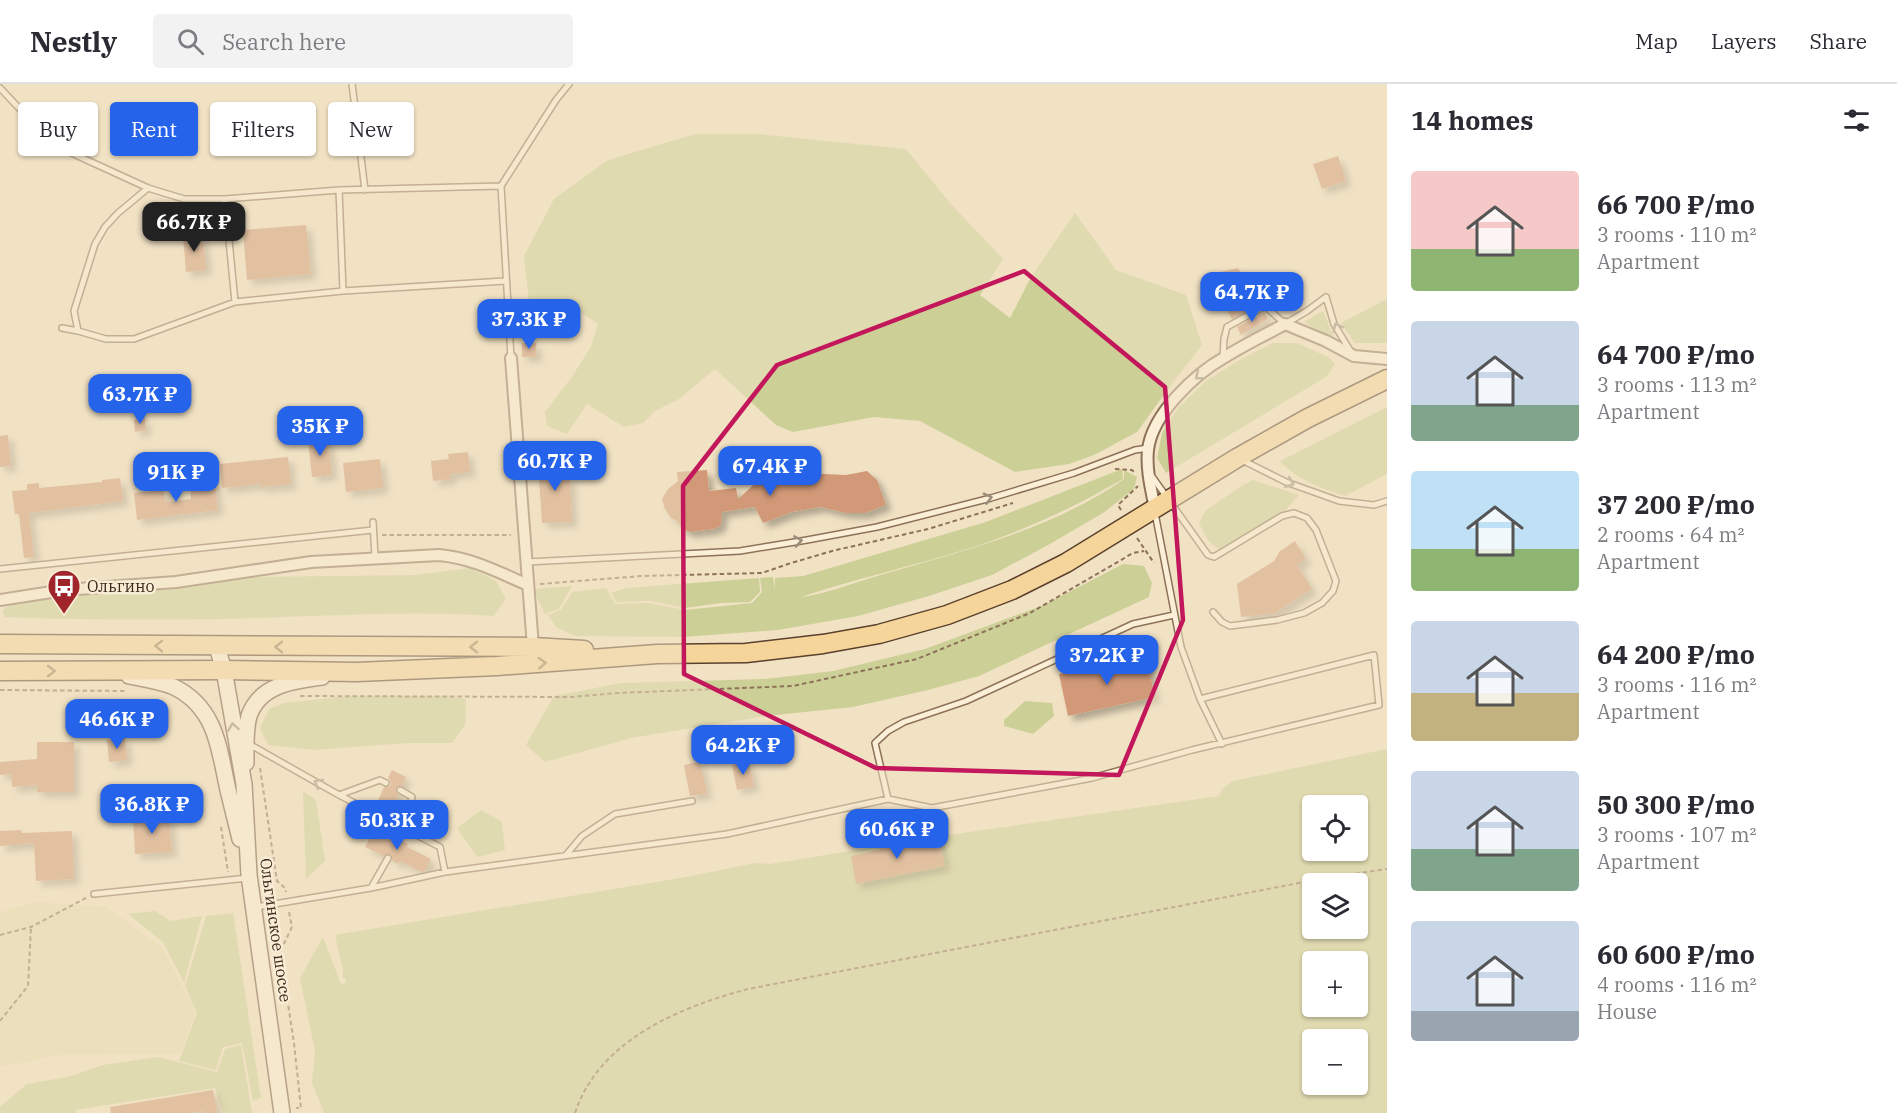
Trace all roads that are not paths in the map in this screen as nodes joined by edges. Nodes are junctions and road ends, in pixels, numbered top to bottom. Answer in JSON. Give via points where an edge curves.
{"nodes":[{"id":1,"x":352,"y":84,"type":"edge"},
{"id":2,"x":569,"y":84,"type":"edge"},
{"id":3,"x":0,"y":88,"type":"edge"},
{"id":4,"x":501,"y":186,"type":"junction"},
{"id":5,"x":148,"y":188,"type":"junction"},
{"id":6,"x":339,"y":190,"type":"junction"},
{"id":7,"x":365,"y":190,"type":"junction"},
{"id":8,"x":225,"y":199,"type":"junction"},
{"id":9,"x":505,"y":280,"type":"junction"},
{"id":10,"x":343,"y":291,"type":"junction"},
{"id":11,"x":235,"y":302,"type":"junction"},
{"id":12,"x":1285,"y":324,"type":"junction"},
{"id":13,"x":62,"y":328,"type":"dead end"},
{"id":14,"x":78,"y":331,"type":"junction"},
{"id":15,"x":1354,"y":356,"type":"junction"},
{"id":16,"x":1223,"y":357,"type":"junction"},
{"id":17,"x":511,"y":358,"type":"joint"},
{"id":18,"x":1387,"y":359,"type":"edge"},
{"id":19,"x":1387,"y":379,"type":"edge"},
{"id":20,"x":1148,"y":448,"type":"junction"},
{"id":21,"x":1237,"y":458,"type":"junction"},
{"id":22,"x":1143,"y":473,"type":"junction"},
{"id":23,"x":1387,"y":501,"type":"edge"},
{"id":24,"x":1161,"y":504,"type":"junction"},
{"id":25,"x":373,"y":522,"type":"dead end"},
{"id":26,"x":373,"y":532,"type":"junction"},
{"id":27,"x":375,"y":557,"type":"junction"},
{"id":28,"x":527,"y":562,"type":"junction"},
{"id":29,"x":0,"y":569,"type":"edge"},
{"id":30,"x":528,"y":585,"type":"junction"},
{"id":31,"x":0,"y":600,"type":"edge"},
{"id":32,"x":1213,"y":612,"type":"dead end"},
{"id":33,"x":1173,"y":615,"type":"junction"},
{"id":34,"x":0,"y":644,"type":"edge"},
{"id":35,"x":217,"y":647,"type":"junction"},
{"id":36,"x":533,"y":647,"type":"junction"},
{"id":37,"x":657,"y":654,"type":"junction"},
{"id":38,"x":224,"y":670,"type":"junction"},
{"id":39,"x":0,"y":671,"type":"edge"},
{"id":40,"x":102,"y":671,"type":"junction"},
{"id":41,"x":357,"y":672,"type":"junction"},
{"id":42,"x":1200,"y":699,"type":"junction"},
{"id":43,"x":1222,"y":744,"type":"junction"},
{"id":44,"x":253,"y":747,"type":"junction"},
{"id":45,"x":386,"y":783,"type":"dead end"},
{"id":46,"x":244,"y":784,"type":"junction"},
{"id":47,"x":400,"y":790,"type":"dead end"},
{"id":48,"x":339,"y":795,"type":"junction"},
{"id":49,"x":888,"y":798,"type":"junction"},
{"id":50,"x":692,"y":801,"type":"dead end"},
{"id":51,"x":404,"y":827,"type":"junction"},
{"id":52,"x":398,"y":839,"type":"dead end"},
{"id":53,"x":566,"y":855,"type":"junction"},
{"id":54,"x":388,"y":858,"type":"dead end"},
{"id":55,"x":445,"y":872,"type":"junction"},
{"id":56,"x":250,"y":877,"type":"junction"},
{"id":57,"x":371,"y":888,"type":"junction"},
{"id":58,"x":94,"y":894,"type":"road end"},
{"id":59,"x":254,"y":908,"type":"junction"},
{"id":60,"x":282,"y":1112,"type":"edge"}],
"edges":[{"from":1,"to":7,"type":"lane"},
{"from":2,"to":4,"type":"lane"},
{"from":3,"to":5,"type":"lane","via":[[54,145]]},
{"from":4,"to":7,"type":"lane"},
{"from":4,"to":9,"type":"lane"},
{"from":5,"to":8,"type":"lane","via":[[184,199]]},
{"from":5,"to":14,"type":"lane","via":[[118,213],[95,244],[74,311]]},
{"from":6,"to":7,"type":"lane"},
{"from":6,"to":8,"type":"lane"},
{"from":6,"to":10,"type":"lane"},
{"from":8,"to":11,"type":"lane"},
{"from":9,"to":10,"type":"lane"},
{"from":9,"to":17,"type":"lane"},
{"from":10,"to":11,"type":"lane"},
{"from":11,"to":14,"type":"lane","via":[[134,339],[106,339]]},
{"from":12,"to":15,"type":"street"},
{"from":15,"to":12,"type":"lane","one_way":true,"via":[[1334,324],[1326,297]]},
{"from":12,"to":16,"type":"street"},
{"from":12,"to":16,"type":"lane","via":[[1265,306],[1227,327]]},
{"from":13,"to":14,"type":"lane"},
{"from":15,"to":18,"type":"street"},
{"from":16,"to":20,"type":"street","one_way":true,"via":[[1181,392],[1153,430]]},
{"from":17,"to":28,"type":"street"},
{"from":19,"to":21,"type":"main road"},
{"from":20,"to":22,"type":"street"},
{"from":28,"to":20,"type":"lane","one_way":true,"via":[[740,550],[807,540],[991,498]]},
{"from":21,"to":23,"type":"lane","one_way":true,"via":[[1286,482],[1339,501],[1374,506]]},
{"from":21,"to":24,"type":"main road"},
{"from":22,"to":24,"type":"street"},
{"from":22,"to":24,"type":"lane"},
{"from":24,"to":32,"type":"lane","via":[[1214,557],[1282,516],[1294,513],[1307,518],[1316,530],[1335,581],[1333,591],[1322,603],[1277,620],[1230,626]]},
{"from":24,"to":33,"type":"lane"},
{"from":24,"to":37,"type":"main road","via":[[1066,563],[1012,590],[947,615],[879,634],[823,644],[746,652]]},
{"from":25,"to":26,"type":"lane"},
{"from":26,"to":27,"type":"lane"},
{"from":26,"to":29,"type":"lane"},
{"from":27,"to":30,"type":"street","via":[[458,556]]},
{"from":27,"to":31,"type":"street"},
{"from":28,"to":30,"type":"street"},
{"from":30,"to":36,"type":"street"},
{"from":33,"to":42,"type":"lane"},
{"from":33,"to":49,"type":"lane","via":[[1133,624],[966,701],[888,731],[875,743]]},
{"from":35,"to":34,"type":"main road","one_way":true},
{"from":36,"to":35,"type":"main road","one_way":true},
{"from":35,"to":38,"type":"main road","name":"Ольгинское шоссе"},
{"from":36,"to":37,"type":"main road"},
{"from":41,"to":37,"type":"main road","one_way":true},
{"from":38,"to":40,"type":"main road"},
{"from":38,"to":41,"type":"main road"},
{"from":46,"to":38,"type":"main road","name":"Ольгинское шоссе","one_way":true},
{"from":39,"to":40,"type":"main road","one_way":true},
{"from":40,"to":56,"type":"main road","via":[[176,688],[190,697],[211,724],[218,739]]},
{"from":41,"to":44,"type":"main road","via":[[284,683],[265,693],[249,717]]},
{"from":42,"to":43,"type":"lane"},
{"from":42,"to":43,"type":"lane","via":[[1374,655],[1379,705]]},
{"from":43,"to":49,"type":"lane","via":[[1092,778],[932,808]]},
{"from":44,"to":46,"type":"main road"},
{"from":48,"to":44,"type":"lane","one_way":true},
{"from":45,"to":48,"type":"lane","via":[[380,780]]},
{"from":46,"to":56,"type":"main road","name":"Ольгинское шоссе"},
{"from":47,"to":51,"type":"lane","via":[[412,797]]},
{"from":48,"to":51,"type":"lane"},
{"from":49,"to":53,"type":"lane","via":[[727,834]]},
{"from":50,"to":53,"type":"lane","via":[[615,814],[582,837]]},
{"from":51,"to":52,"type":"lane"},
{"from":51,"to":55,"type":"lane","via":[[441,847]]},
{"from":53,"to":55,"type":"lane"},
{"from":54,"to":57,"type":"lane"},
{"from":55,"to":57,"type":"lane"},
{"from":56,"to":58,"type":"lane"},
{"from":56,"to":59,"type":"main road","name":"Ольгинское шоссе"},
{"from":57,"to":59,"type":"lane"},
{"from":59,"to":60,"type":"main road","name":"Ольгинское шоссе"}]}
